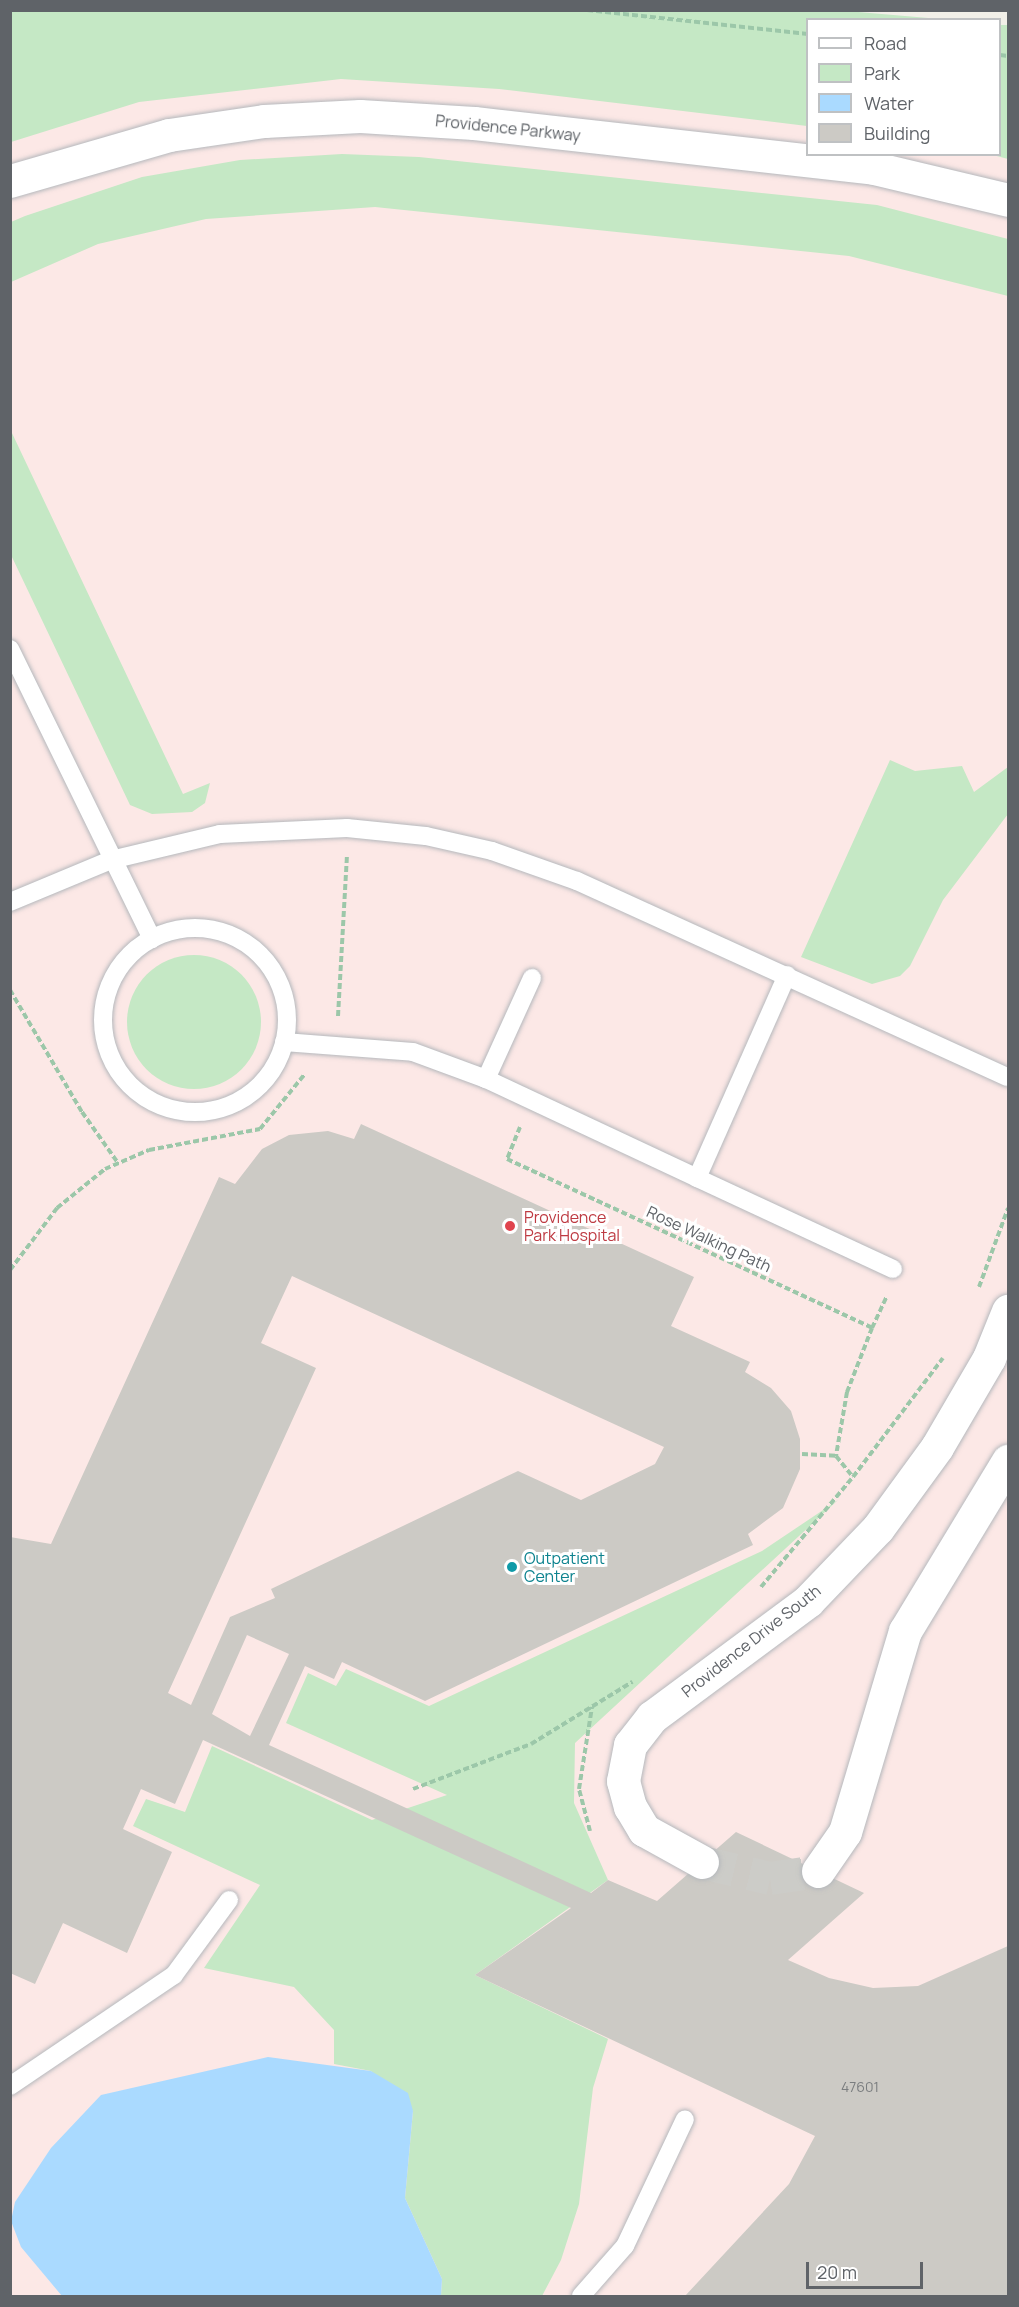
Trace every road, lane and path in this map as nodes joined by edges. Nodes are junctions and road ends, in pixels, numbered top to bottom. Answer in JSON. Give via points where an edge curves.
{"nodes":[{"id":1,"x":587,"y":10,"type":"edge"},
{"id":2,"x":806,"y":34,"type":"edge"},
{"id":3,"x":10,"y":181,"type":"edge"},
{"id":4,"x":1008,"y":200,"type":"edge"},
{"id":5,"x":10,"y":649,"type":"edge"},
{"id":6,"x":347,"y":828,"type":"junction"},
{"id":7,"x":111,"y":860,"type":"junction"},
{"id":8,"x":10,"y":902,"type":"edge"},
{"id":9,"x":152,"y":939,"type":"junction"},
{"id":10,"x":787,"y":975,"type":"junction"},
{"id":11,"x":532,"y":978,"type":"dead end"},
{"id":12,"x":10,"y":990,"type":"edge"},
{"id":13,"x":284,"y":1042,"type":"junction"},
{"id":14,"x":323,"y":1045,"type":"junction"},
{"id":15,"x":303,"y":1075,"type":"junction"},
{"id":16,"x":314,"y":1076,"type":"dead end"},
{"id":17,"x":1008,"y":1077,"type":"edge"},
{"id":18,"x":486,"y":1079,"type":"junction"},
{"id":19,"x":511,"y":1123,"type":"dead end"},
{"id":20,"x":118,"y":1163,"type":"junction"},
{"id":21,"x":697,"y":1178,"type":"junction"},
{"id":22,"x":1008,"y":1208,"type":"edge"},
{"id":23,"x":893,"y":1269,"type":"dead end"},
{"id":24,"x":10,"y":1270,"type":"edge"},
{"id":25,"x":977,"y":1292,"type":"dead end"},
{"id":26,"x":1008,"y":1311,"type":"edge"},
{"id":27,"x":948,"y":1352,"type":"dead end"},
{"id":28,"x":802,"y":1454,"type":"dead end"},
{"id":29,"x":836,"y":1456,"type":"junction"},
{"id":30,"x":1008,"y":1461,"type":"edge"},
{"id":31,"x":853,"y":1477,"type":"junction"},
{"id":32,"x":753,"y":1594,"type":"dead end"},
{"id":33,"x":636,"y":1680,"type":"dead end"},
{"id":34,"x":592,"y":1707,"type":"junction"},
{"id":35,"x":413,"y":1789,"type":"dead end"},
{"id":36,"x":590,"y":1831,"type":"dead end"},
{"id":37,"x":702,"y":1863,"type":"tunnel mouth"},
{"id":38,"x":818,"y":1870,"type":"dead end"},
{"id":39,"x":230,"y":1900,"type":"dead end"},
{"id":40,"x":10,"y":2086,"type":"edge"},
{"id":41,"x":685,"y":2119,"type":"dead end"},
{"id":42,"x":581,"y":2296,"type":"edge"}],
"edges":[{"from":1,"to":2,"type":"path"},
{"from":3,"to":4,"type":"street","name":"Providence Parkway","via":[[169,135],[264,121],[360,116],[486,124],[874,168]]},
{"from":5,"to":7,"type":"lane"},
{"from":6,"to":7,"type":"lane","via":[[220,834]]},
{"from":6,"to":10,"type":"lane","via":[[426,836],[492,851],[577,881]]},
{"from":6,"to":14,"type":"path","via":[[338,1025]]},
{"from":7,"to":8,"type":"lane"},
{"from":7,"to":9,"type":"lane"},
{"from":9,"to":13,"type":"lane","via":[[198,927],[228,933],[254,947],[273,970],[285,997]]},
{"from":9,"to":13,"type":"lane","via":[[121,963],[107,989],[102,1019],[112,1059],[122,1078],[146,1099],[175,1111],[207,1112],[238,1103],[263,1084]]},
{"from":10,"to":17,"type":"lane"},
{"from":10,"to":21,"type":"lane"},
{"from":11,"to":18,"type":"lane"},
{"from":12,"to":20,"type":"path","via":[[82,1112]]},
{"from":13,"to":14,"type":"lane"},
{"from":14,"to":15,"type":"path"},
{"from":14,"to":18,"type":"lane","via":[[412,1052]]},
{"from":15,"to":16,"type":"path"},
{"from":15,"to":20,"type":"path","via":[[260,1129],[149,1150]]},
{"from":18,"to":21,"type":"lane"},
{"from":19,"to":29,"type":"path","name":"Rose Walking Path","via":[[521,1127],[507,1159],[872,1328],[847,1392]]},
{"from":20,"to":24,"type":"path","via":[[57,1208]]},
{"from":21,"to":23,"type":"lane"},
{"from":22,"to":25,"type":"path"},
{"from":26,"to":37,"type":"street","name":"Providence Drive South","via":[[989,1358],[937,1447],[878,1528],[808,1601],[652,1717],[630,1745],[623,1781],[630,1807],[644,1830]]},
{"from":27,"to":31,"type":"path"},
{"from":28,"to":29,"type":"path"},
{"from":29,"to":31,"type":"path"},
{"from":30,"to":38,"type":"street","via":[[904,1631],[845,1832]]},
{"from":31,"to":32,"type":"path"},
{"from":33,"to":34,"type":"path"},
{"from":34,"to":35,"type":"path","via":[[531,1744]]},
{"from":34,"to":36,"type":"path","via":[[579,1789]]},
{"from":39,"to":40,"type":"lane","via":[[174,1976]]},
{"from":41,"to":42,"type":"lane","via":[[625,2246]]}]}
